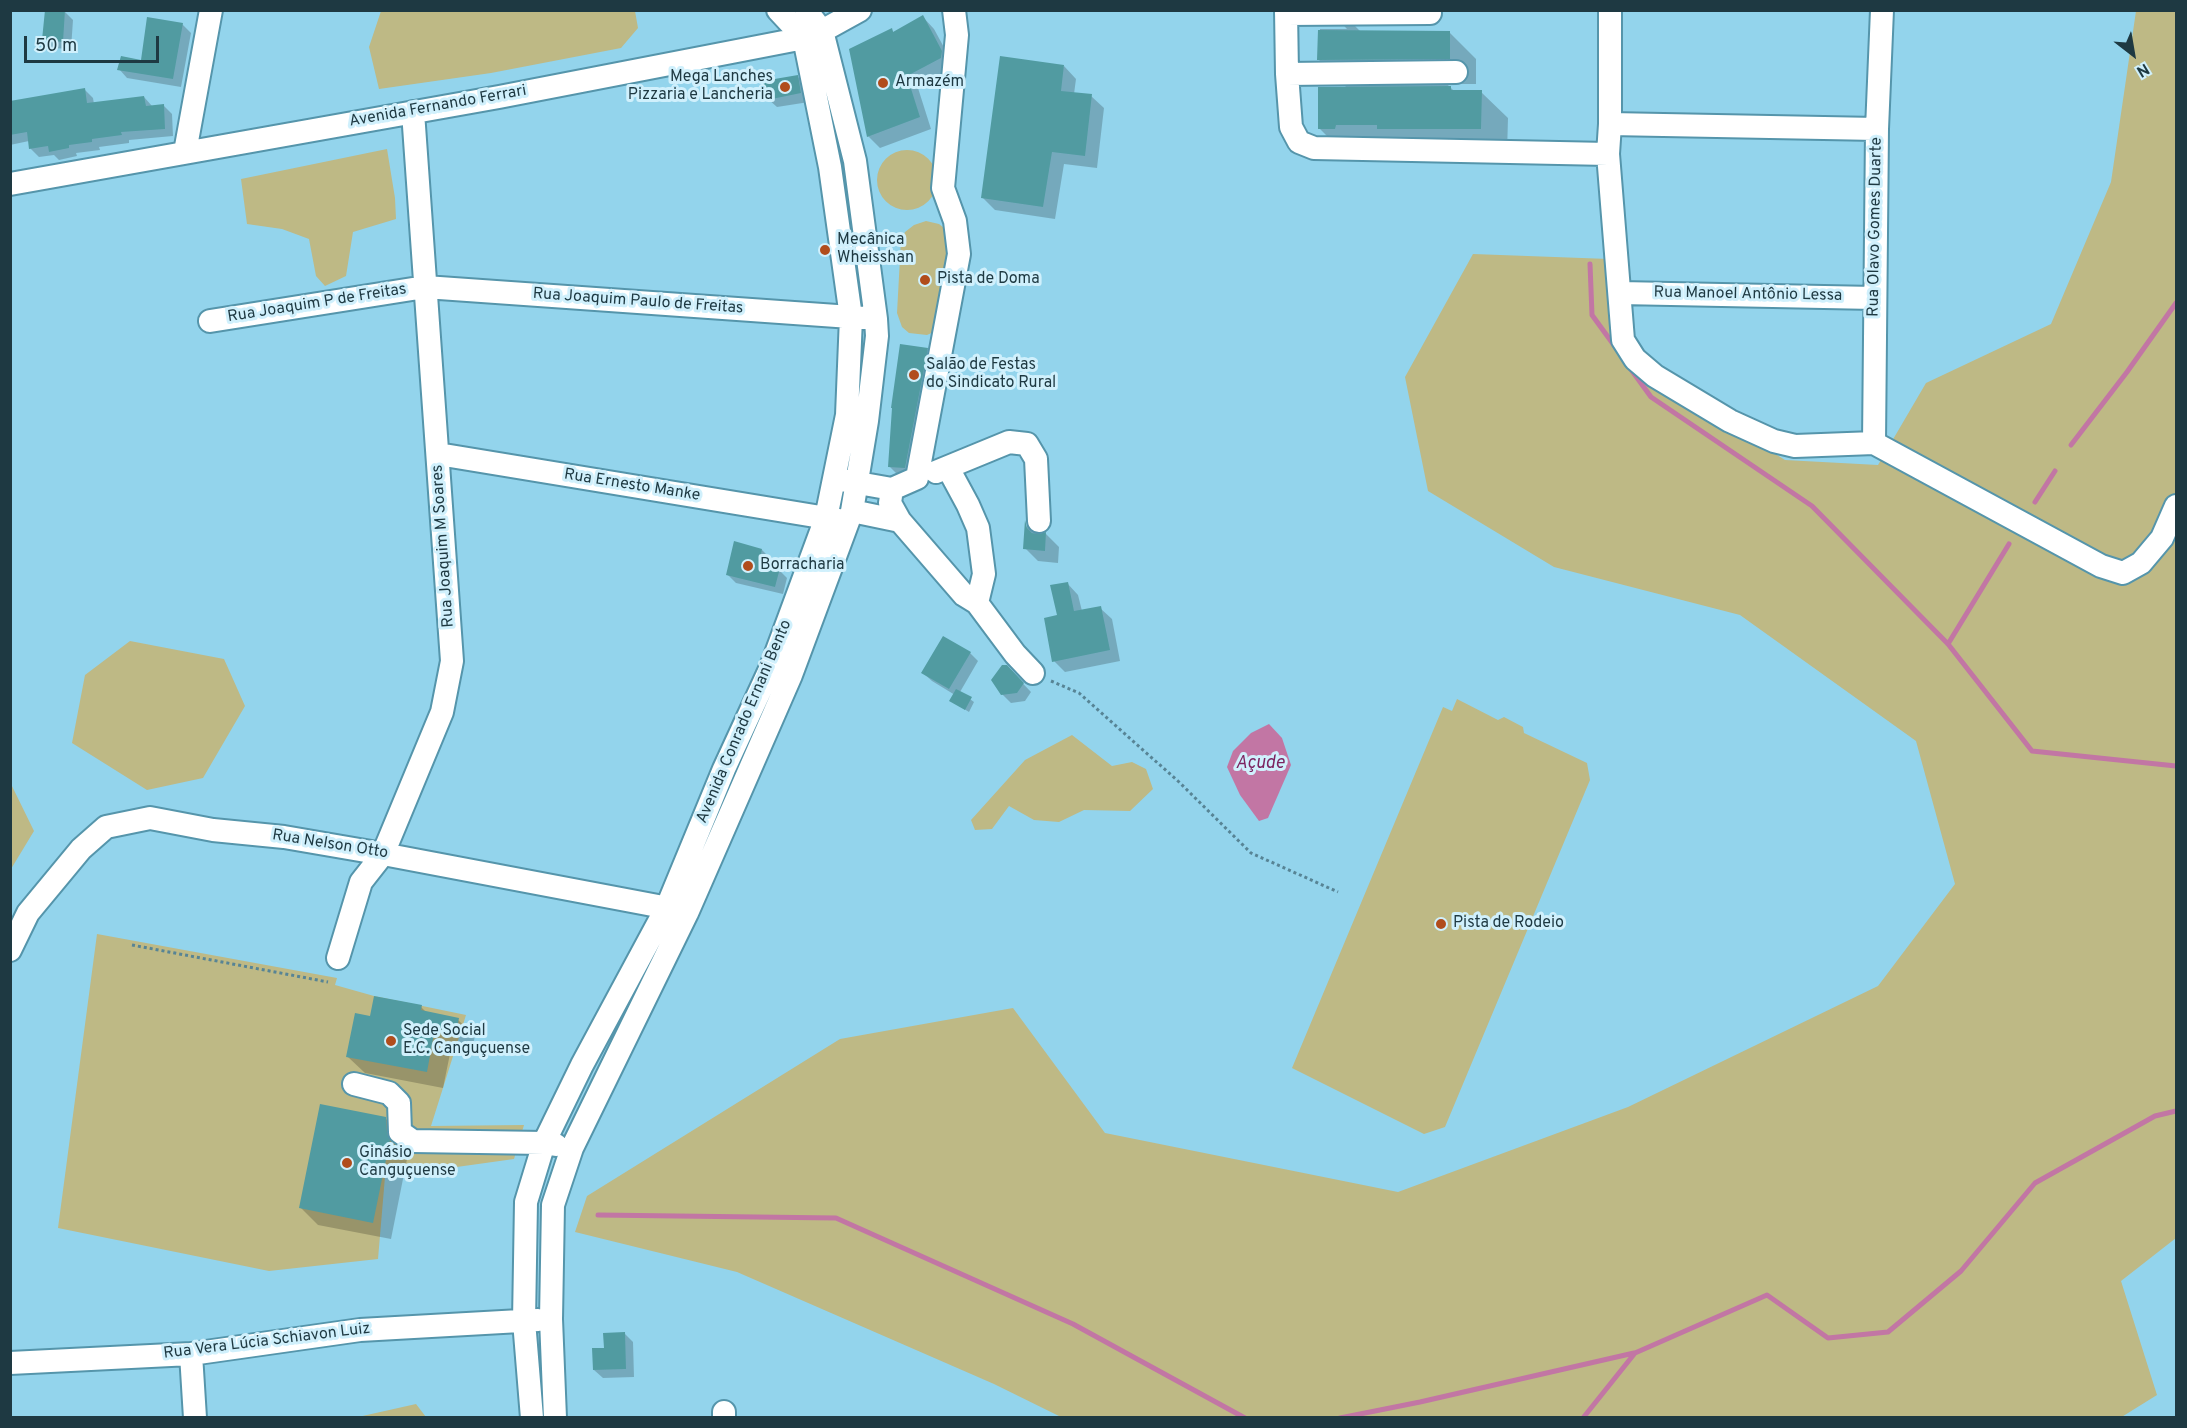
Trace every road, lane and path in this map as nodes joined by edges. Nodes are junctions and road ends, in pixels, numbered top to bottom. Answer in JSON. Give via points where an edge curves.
{"nodes":[{"id":1,"x":211,"y":10,"type":"edge"},
{"id":2,"x":778,"y":10,"type":"edge"},
{"id":3,"x":806,"y":10,"type":"edge"},
{"id":4,"x":860,"y":10,"type":"edge"},
{"id":5,"x":954,"y":10,"type":"edge"},
{"id":6,"x":1610,"y":10,"type":"edge"},
{"id":7,"x":1881,"y":10,"type":"edge"},
{"id":8,"x":1286,"y":12,"type":"edge"},
{"id":9,"x":1430,"y":13,"type":"dead end"},
{"id":10,"x":813,"y":35,"type":"junction"},
{"id":11,"x":1456,"y":72,"type":"dead end"},
{"id":12,"x":1287,"y":74,"type":"junction"},
{"id":13,"x":413,"y":112,"type":"junction"},
{"id":14,"x":1610,"y":124,"type":"junction"},
{"id":15,"x":1877,"y":129,"type":"junction"},
{"id":16,"x":185,"y":152,"type":"junction"},
{"id":17,"x":1608,"y":154,"type":"junction"},
{"id":18,"x":855,"y":161,"type":"junction"},
{"id":19,"x":830,"y":167,"type":"junction"},
{"id":20,"x":10,"y":184,"type":"edge"},
{"id":21,"x":424,"y":286,"type":"junction"},
{"id":22,"x":1620,"y":293,"type":"junction"},
{"id":23,"x":1875,"y":298,"type":"junction"},
{"id":24,"x":852,"y":317,"type":"junction"},
{"id":25,"x":876,"y":319,"type":"junction"},
{"id":26,"x":210,"y":321,"type":"dead end"},
{"id":27,"x":1874,"y":443,"type":"junction"},
{"id":28,"x":438,"y":454,"type":"junction"},
{"id":29,"x":948,"y":468,"type":"junction"},
{"id":30,"x":917,"y":478,"type":"junction"},
{"id":31,"x":845,"y":481,"type":"junction"},
{"id":32,"x":892,"y":489,"type":"junction"},
{"id":33,"x":2176,"y":506,"type":"edge"},
{"id":34,"x":842,"y":517,"type":"junction"},
{"id":35,"x":900,"y":521,"type":"junction"},
{"id":36,"x":1039,"y":521,"type":"dead end"},
{"id":37,"x":977,"y":603,"type":"junction"},
{"id":38,"x":1033,"y":673,"type":"joint"},
{"id":39,"x":383,"y":854,"type":"junction"},
{"id":40,"x":1338,"y":891,"type":"dead end"},
{"id":41,"x":677,"y":910,"type":"junction"},
{"id":42,"x":132,"y":945,"type":"dead end"},
{"id":43,"x":10,"y":950,"type":"edge"},
{"id":44,"x":338,"y":958,"type":"dead end"},
{"id":45,"x":328,"y":981,"type":"dead end"},
{"id":46,"x":354,"y":1084,"type":"dead end"},
{"id":47,"x":544,"y":1143,"type":"junction"},
{"id":48,"x":572,"y":1148,"type":"junction"},
{"id":49,"x":551,"y":1319,"type":"junction"},
{"id":50,"x":524,"y":1321,"type":"junction"},
{"id":51,"x":191,"y":1354,"type":"junction"},
{"id":52,"x":10,"y":1363,"type":"edge"},
{"id":53,"x":195,"y":1418,"type":"edge"},
{"id":54,"x":532,"y":1418,"type":"edge"},
{"id":55,"x":555,"y":1418,"type":"edge"}],
"edges":[{"from":1,"to":16,"type":"street"},
{"from":2,"to":10,"type":"street","name":"Avenida Conrado Ernani Bento"},
{"from":3,"to":10,"type":"street","name":"Avenida Conrado Ernani Bento"},
{"from":4,"to":10,"type":"street","name":"Avenida Fernando Ferrari"},
{"from":5,"to":30,"type":"street","via":[[957,35],[943,188],[959,254]]},
{"from":6,"to":14,"type":"street"},
{"from":7,"to":15,"type":"street","name":"Rua Olavo Gomes Duarte"},
{"from":8,"to":9,"type":"street"},
{"from":8,"to":12,"type":"street"},
{"from":10,"to":13,"type":"street","name":"Avenida Fernando Ferrari"},
{"from":10,"to":18,"type":"street","name":"Avenida Conrado Ernani Bento"},
{"from":10,"to":19,"type":"street","name":"Avenida Conrado Ernani Bento"},
{"from":11,"to":12,"type":"street"},
{"from":12,"to":17,"type":"street","via":[[1291,126],[1299,142],[1314,148]]},
{"from":13,"to":16,"type":"street","name":"Avenida Fernando Ferrari"},
{"from":13,"to":21,"type":"street","name":"Rua Joaquim M Soares"},
{"from":14,"to":15,"type":"street"},
{"from":14,"to":17,"type":"street"},
{"from":15,"to":23,"type":"street","name":"Rua Olavo Gomes Duarte"},
{"from":16,"to":20,"type":"street","name":"Avenida Fernando Ferrari"},
{"from":17,"to":22,"type":"street"},
{"from":18,"to":19,"type":"street"},
{"from":18,"to":25,"type":"street","name":"Avenida Conrado Ernani Bento"},
{"from":19,"to":24,"type":"street","name":"Avenida Conrado Ernani Bento"},
{"from":21,"to":24,"type":"street","name":"Rua Joaquim Paulo de Freitas"},
{"from":21,"to":26,"type":"street","name":"Rua Joaquim P de Freitas"},
{"from":21,"to":28,"type":"street","name":"Rua Joaquim M Soares"},
{"from":22,"to":23,"type":"street","name":"Rua Manoel Antônio Lessa"},
{"from":22,"to":27,"type":"street","via":[[1623,340],[1635,359],[1655,376],[1730,421],[1795,446]]},
{"from":23,"to":27,"type":"street","name":"Rua Olavo Gomes Duarte"},
{"from":24,"to":25,"type":"street","name":"Rua Joaquim Paulo de Freitas"},
{"from":24,"to":31,"type":"street","name":"Avenida Conrado Ernani Bento"},
{"from":25,"to":31,"type":"street","name":"Avenida Conrado Ernani Bento","via":[[867,421]]},
{"from":27,"to":33,"type":"street","via":[[2101,566],[2123,573],[2141,563],[2162,538]]},
{"from":28,"to":34,"type":"street","name":"Rua Ernesto Manke"},
{"from":28,"to":39,"type":"street","name":"Rua Joaquim M Soares","via":[[452,661],[442,712]]},
{"from":29,"to":30,"type":"street"},
{"from":29,"to":36,"type":"street","via":[[1009,442],[1027,444],[1036,459]]},
{"from":29,"to":37,"type":"street","via":[[978,528],[984,574]]},
{"from":30,"to":32,"type":"street"},
{"from":31,"to":32,"type":"street"},
{"from":31,"to":34,"type":"street","name":"Avenida Conrado Ernani Bento"},
{"from":32,"to":35,"type":"street","via":[[890,502]]},
{"from":34,"to":35,"type":"street","name":"Rua Ernesto Manke"},
{"from":34,"to":41,"type":"street","name":"Avenida Conrado Ernani Bento"},
{"from":35,"to":37,"type":"street","via":[[964,595]]},
{"from":37,"to":38,"type":"street"},
{"from":38,"to":40,"type":"path","via":[[1079,693],[1251,853]]},
{"from":39,"to":41,"type":"street","name":"Rua Nelson Otto"},
{"from":39,"to":43,"type":"street","name":"Rua Nelson Otto","via":[[150,818],[106,827],[81,849],[28,912]]},
{"from":39,"to":44,"type":"street","name":"Rua Joaquim M Soares","via":[[361,882]]},
{"from":41,"to":47,"type":"street","name":"Avenida Conrado Ernani Bento","via":[[582,1065]]},
{"from":41,"to":48,"type":"street","name":"Avenida Conrado Ernani Bento"},
{"from":42,"to":45,"type":"path"},
{"from":46,"to":47,"type":"street","via":[[389,1093],[399,1103],[400,1132],[413,1141]]},
{"from":47,"to":48,"type":"street"},
{"from":47,"to":50,"type":"street","name":"Avenida Conrado Ernani Bento","via":[[526,1202]]},
{"from":48,"to":49,"type":"street","name":"Avenida Conrado Ernani Bento","via":[[553,1205]]},
{"from":49,"to":50,"type":"street","name":"Rua Vera Lúcia Schiavon Luiz"},
{"from":49,"to":55,"type":"street","name":"Avenida Conrado Ernani Bento"},
{"from":50,"to":51,"type":"street","name":"Rua Vera Lúcia Schiavon Luiz","via":[[360,1330]]},
{"from":50,"to":54,"type":"street","name":"Avenida Conrado Ernani Bento"},
{"from":51,"to":52,"type":"street","name":"Rua Vera Lúcia Schiavon Luiz"},
{"from":51,"to":53,"type":"street"}]}
